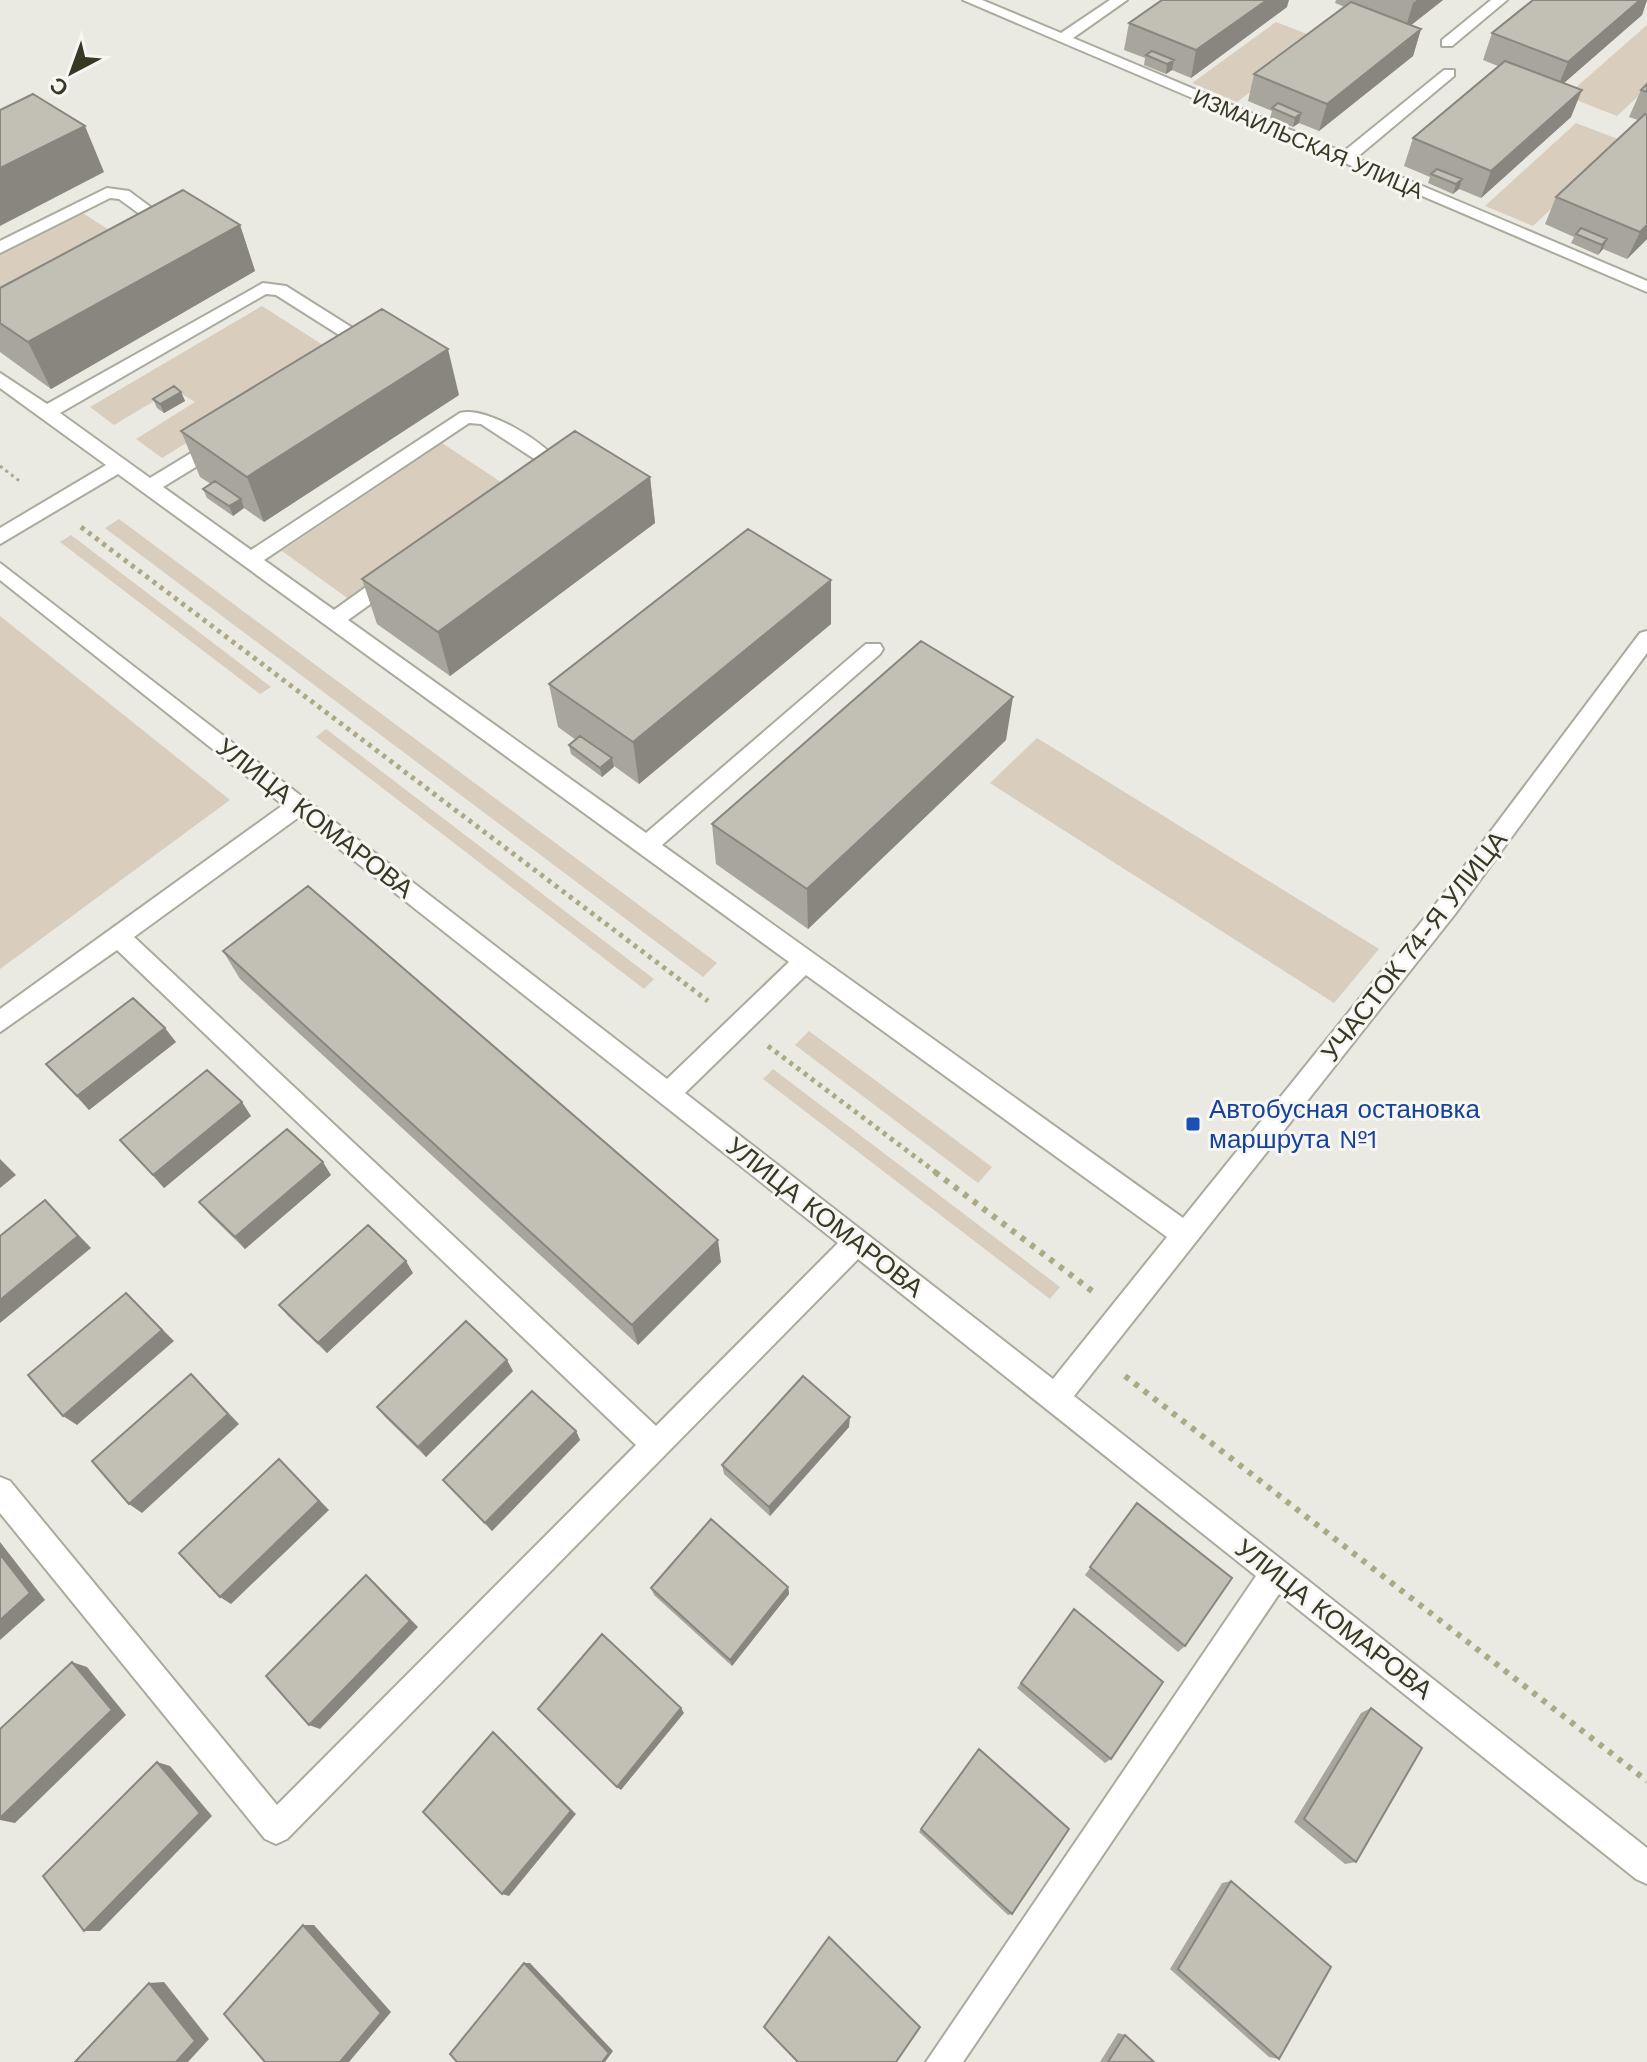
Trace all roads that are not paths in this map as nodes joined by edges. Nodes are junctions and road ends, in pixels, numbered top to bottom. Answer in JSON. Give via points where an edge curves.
{"nodes":[{"id":1,"x":970,"y":0,"type":"edge"},
{"id":2,"x":1018,"y":0,"type":"edge"},
{"id":3,"x":1120,"y":0,"type":"edge"},
{"id":4,"x":1500,"y":0,"type":"edge"},
{"id":5,"x":999,"y":12,"type":"junction"},
{"id":6,"x":1062,"y":39,"type":"junction"},
{"id":7,"x":1447,"y":43,"type":"dead end"},
{"id":8,"x":1449,"y":73,"type":"dead end"},
{"id":9,"x":1345,"y":159,"type":"junction"},
{"id":10,"x":164,"y":237,"type":"edge"},
{"id":11,"x":0,"y":248,"type":"edge"},
{"id":12,"x":1647,"y":287,"type":"edge"},
{"id":13,"x":347,"y":364,"type":"edge"},
{"id":14,"x":0,"y":379,"type":"edge"},
{"id":15,"x":46,"y":413,"type":"junction"},
{"id":16,"x":231,"y":437,"type":"edge"},
{"id":17,"x":119,"y":465,"type":"junction"},
{"id":18,"x":150,"y":487,"type":"junction"},
{"id":19,"x":516,"y":492,"type":"edge"},
{"id":20,"x":0,"y":537,"type":"edge"},
{"id":21,"x":250,"y":560,"type":"junction"},
{"id":22,"x":414,"y":563,"type":"edge"},
{"id":23,"x":0,"y":570,"type":"edge"},
{"id":24,"x":333,"y":620,"type":"junction"},
{"id":25,"x":1647,"y":638,"type":"edge"},
{"id":26,"x":873,"y":649,"type":"dead end"},
{"id":27,"x":299,"y":805,"type":"junction"},
{"id":28,"x":646,"y":846,"type":"junction"},
{"id":29,"x":118,"y":936,"type":"junction"},
{"id":30,"x":805,"y":961,"type":"junction"},
{"id":31,"x":0,"y":1022,"type":"edge"},
{"id":32,"x":668,"y":1094,"type":"junction"},
{"id":33,"x":1185,"y":1235,"type":"junction"},
{"id":34,"x":857,"y":1242,"type":"junction"},
{"id":35,"x":1055,"y":1398,"type":"junction"},
{"id":36,"x":656,"y":1445,"type":"junction"},
{"id":37,"x":0,"y":1491,"type":"edge"},
{"id":38,"x":1276,"y":1573,"type":"junction"},
{"id":39,"x":1647,"y":1868,"type":"edge"},
{"id":40,"x":943,"y":2062,"type":"edge"}],
"edges":[{"from":1,"to":5,"type":"street","name":"ИЗМАИЛЬСКАЯ УЛИЦА"},
{"from":2,"to":5,"type":"street"},
{"from":3,"to":6,"type":"street"},
{"from":4,"to":7,"type":"street"},
{"from":5,"to":6,"type":"street","name":"ИЗМАИЛЬСКАЯ УЛИЦА"},
{"from":6,"to":9,"type":"street","name":"ИЗМАИЛЬСКАЯ УЛИЦА"},
{"from":8,"to":9,"type":"street"},
{"from":9,"to":12,"type":"street","name":"ИЗМАИЛЬСКАЯ УЛИЦА"},
{"from":10,"to":11,"type":"street","via":[[173,228],[169,223],[116,192]]},
{"from":13,"to":15,"type":"street","via":[[366,351],[361,341],[280,290],[263,288]]},
{"from":14,"to":15,"type":"street"},
{"from":15,"to":17,"type":"street"},
{"from":16,"to":18,"type":"street"},
{"from":17,"to":18,"type":"street"},
{"from":17,"to":20,"type":"street"},
{"from":18,"to":21,"type":"street"},
{"from":19,"to":21,"type":"street","via":[[549,462],[485,419],[466,417]]},
{"from":21,"to":24,"type":"street"},
{"from":22,"to":24,"type":"street"},
{"from":23,"to":27,"type":"street","name":"УЛИЦА КОМАРОВА"},
{"from":24,"to":28,"type":"street"},
{"from":25,"to":33,"type":"street","name":"УЧАСТОК 74-Я УЛИЦА","via":[[1447,907]]},
{"from":26,"to":28,"type":"street"},
{"from":27,"to":29,"type":"street"},
{"from":27,"to":32,"type":"street","name":"УЛИЦА КОМАРОВА"},
{"from":28,"to":30,"type":"street"},
{"from":29,"to":31,"type":"street"},
{"from":29,"to":36,"type":"street"},
{"from":30,"to":32,"type":"street"},
{"from":30,"to":33,"type":"street"},
{"from":32,"to":34,"type":"street","name":"УЛИЦА КОМАРОВА"},
{"from":33,"to":35,"type":"street","name":"УЧАСТОК 74-Я УЛИЦА"},
{"from":34,"to":35,"type":"street","name":"УЛИЦА КОМАРОВА"},
{"from":34,"to":36,"type":"street"},
{"from":35,"to":38,"type":"street","name":"УЛИЦА КОМАРОВА"},
{"from":36,"to":37,"type":"street","via":[[276,1828]]},
{"from":38,"to":39,"type":"street","name":"УЛИЦА КОМАРОВА"},
{"from":38,"to":40,"type":"street"}]}
